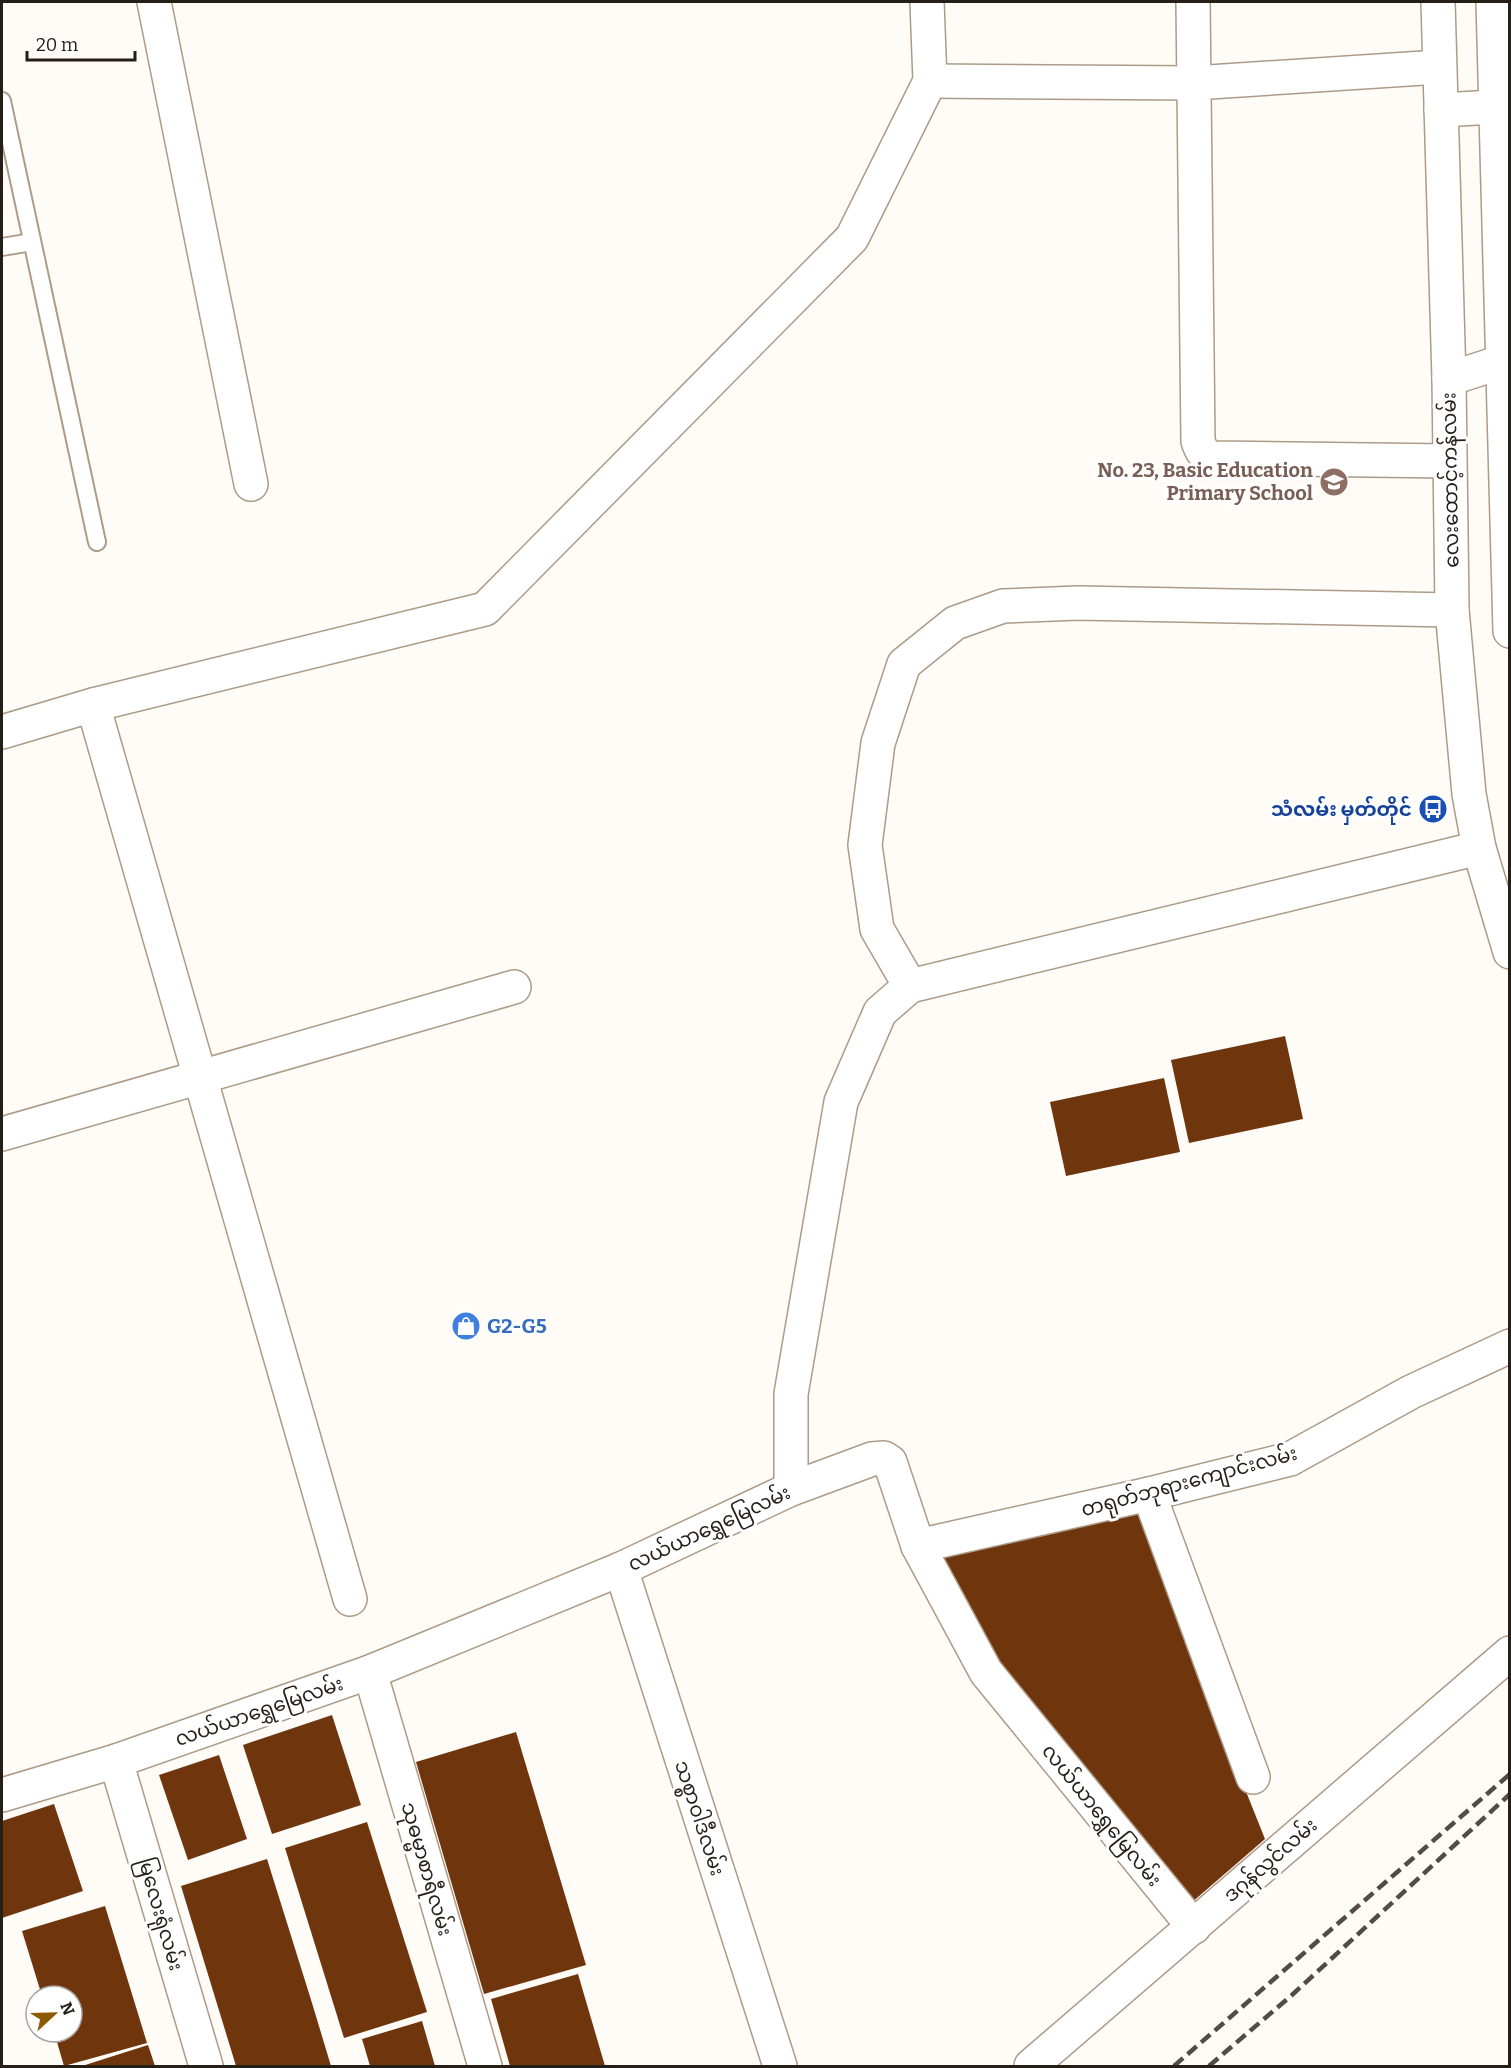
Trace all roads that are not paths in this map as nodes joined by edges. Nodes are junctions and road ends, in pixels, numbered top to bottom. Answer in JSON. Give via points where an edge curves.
{"nodes":[{"id":1,"x":154,"y":2,"type":"edge"},
{"id":2,"x":927,"y":2,"type":"edge"},
{"id":3,"x":1193,"y":2,"type":"edge"},
{"id":4,"x":1438,"y":2,"type":"edge"},
{"id":5,"x":1493,"y":2,"type":"edge"},
{"id":6,"x":1439,"y":67,"type":"junction"},
{"id":7,"x":930,"y":81,"type":"junction"},
{"id":8,"x":1194,"y":83,"type":"junction"},
{"id":9,"x":2,"y":101,"type":"edge"},
{"id":10,"x":1494,"y":108,"type":"junction"},
{"id":11,"x":1441,"y":110,"type":"junction"},
{"id":12,"x":32,"y":242,"type":"junction"},
{"id":13,"x":2,"y":247,"type":"edge"},
{"id":14,"x":1501,"y":362,"type":"junction"},
{"id":15,"x":1449,"y":379,"type":"junction"},
{"id":16,"x":1449,"y":461,"type":"junction"},
{"id":17,"x":251,"y":484,"type":"dead end"},
{"id":18,"x":97,"y":542,"type":"dead end"},
{"id":19,"x":1452,"y":610,"type":"junction"},
{"id":20,"x":1509,"y":631,"type":"edge"},
{"id":21,"x":93,"y":705,"type":"junction"},
{"id":22,"x":2,"y":732,"type":"edge"},
{"id":23,"x":1479,"y":848,"type":"junction"},
{"id":24,"x":1509,"y":952,"type":"edge"},
{"id":25,"x":910,"y":986,"type":"junction"},
{"id":26,"x":514,"y":987,"type":"dead end"},
{"id":27,"x":201,"y":1077,"type":"junction"},
{"id":28,"x":2,"y":1134,"type":"edge"},
{"id":29,"x":1509,"y":1346,"type":"edge"},
{"id":30,"x":791,"y":1489,"type":"junction"},
{"id":31,"x":1149,"y":1494,"type":"junction"},
{"id":32,"x":918,"y":1546,"type":"junction"},
{"id":33,"x":621,"y":1569,"type":"junction"},
{"id":34,"x":350,"y":1599,"type":"dead end"},
{"id":35,"x":1509,"y":1653,"type":"edge"},
{"id":36,"x":370,"y":1672,"type":"junction"},
{"id":37,"x":116,"y":1761,"type":"junction"},
{"id":38,"x":1253,"y":1777,"type":"dead end"},
{"id":39,"x":2,"y":1795,"type":"edge"},
{"id":40,"x":1194,"y":1927,"type":"junction"},
{"id":41,"x":206,"y":2067,"type":"edge"},
{"id":42,"x":485,"y":2067,"type":"edge"},
{"id":43,"x":780,"y":2067,"type":"edge"},
{"id":44,"x":1031,"y":2067,"type":"edge"}],
"edges":[{"from":1,"to":17,"type":"street"},
{"from":2,"to":7,"type":"street"},
{"from":3,"to":8,"type":"street"},
{"from":4,"to":6,"type":"street","name":"လေးထောင့်ကန်လမ်း"},
{"from":5,"to":10,"type":"street"},
{"from":6,"to":8,"type":"street"},
{"from":6,"to":11,"type":"street","name":"လေးထောင့်ကန်လမ်း"},
{"from":7,"to":8,"type":"street"},
{"from":7,"to":21,"type":"street","via":[[852,238],[485,609]]},
{"from":8,"to":16,"type":"street","via":[[1200,449],[1213,458]]},
{"from":9,"to":12,"type":"lane"},
{"from":10,"to":11,"type":"street"},
{"from":10,"to":14,"type":"street"},
{"from":11,"to":15,"type":"street","name":"လေးထောင့်ကန်လမ်း"},
{"from":12,"to":13,"type":"lane"},
{"from":12,"to":18,"type":"lane"},
{"from":14,"to":15,"type":"street"},
{"from":14,"to":20,"type":"street"},
{"from":15,"to":16,"type":"street","name":"လေးထောင့်ကန်လမ်း"},
{"from":16,"to":19,"type":"street","name":"လေးထောင့်ကန်လမ်း"},
{"from":19,"to":23,"type":"street","name":"လေးထောင့်ကန်လမ်း","via":[[1469,794]]},
{"from":19,"to":25,"type":"street","via":[[1078,603],[1003,606],[955,623],[904,664],[878,743],[866,834],[877,929]]},
{"from":21,"to":22,"type":"street"},
{"from":21,"to":27,"type":"street"},
{"from":23,"to":24,"type":"street","name":"လေးထောင့်ကန်လမ်း"},
{"from":23,"to":25,"type":"street"},
{"from":25,"to":30,"type":"street","via":[[880,1012],[841,1102],[791,1394]]},
{"from":26,"to":27,"type":"street"},
{"from":27,"to":28,"type":"street"},
{"from":27,"to":34,"type":"street"},
{"from":29,"to":31,"type":"street","name":"တရုတ်ဘုရားကျောင်းလမ်း","via":[[1411,1392],[1290,1459]]},
{"from":30,"to":32,"type":"street","name":"လယ်ယာရွှေမြေလမ်း","via":[[884,1458],[890,1462]]},
{"from":30,"to":33,"type":"street","name":"လယ်ယာရွှေမြေလမ်း"},
{"from":31,"to":32,"type":"street","name":"တရုတ်ဘုရားကျောင်းလမ်း"},
{"from":31,"to":38,"type":"street"},
{"from":32,"to":40,"type":"street","name":"လယ်ယာရွှေမြေလမ်း","via":[[986,1672]]},
{"from":33,"to":36,"type":"street","name":"လယ်ယာရွှေမြေလမ်း"},
{"from":33,"to":43,"type":"street","name":"သစ္စာဝါဒီလမ်း"},
{"from":35,"to":40,"type":"street","name":"ဒဂုန်လွင်လမ်း"},
{"from":36,"to":37,"type":"street","name":"လယ်ယာရွှေမြေလမ်း"},
{"from":36,"to":42,"type":"street","name":"သုဓမ္မာစာရီလမ်း"},
{"from":37,"to":39,"type":"street","name":"လယ်ယာရွှေမြေလမ်း"},
{"from":37,"to":41,"type":"street","name":"မြလေးရုံလမ်း"},
{"from":40,"to":44,"type":"street","name":"ဒဂုန်လွင်လမ်း"}]}
